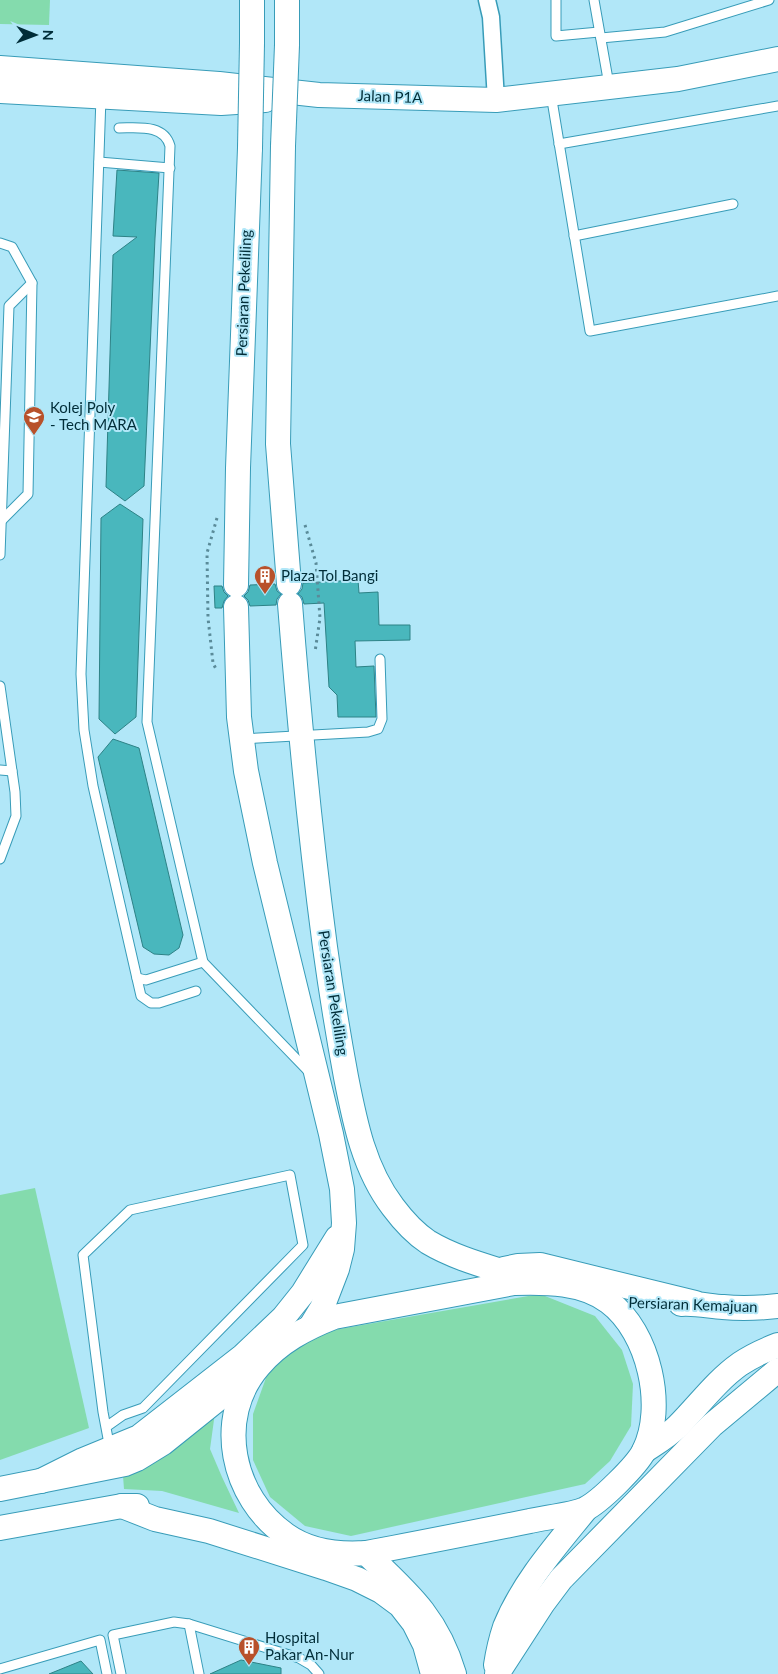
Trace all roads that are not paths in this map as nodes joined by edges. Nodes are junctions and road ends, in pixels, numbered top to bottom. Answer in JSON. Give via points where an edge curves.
{"nodes":[{"id":1,"x":252,"y":0,"type":"edge"},
{"id":2,"x":287,"y":0,"type":"edge"},
{"id":3,"x":487,"y":0,"type":"edge"},
{"id":4,"x":556,"y":0,"type":"edge"},
{"id":5,"x":594,"y":0,"type":"edge"},
{"id":6,"x":769,"y":0,"type":"edge"},
{"id":7,"x":600,"y":35,"type":"junction"},
{"id":8,"x":778,"y":59,"type":"edge"},
{"id":9,"x":0,"y":68,"type":"edge"},
{"id":10,"x":101,"y":86,"type":"junction"},
{"id":11,"x":610,"y":88,"type":"junction"},
{"id":12,"x":0,"y":91,"type":"edge"},
{"id":13,"x":551,"y":94,"type":"junction"},
{"id":14,"x":496,"y":100,"type":"junction"},
{"id":15,"x":778,"y":106,"type":"edge"},
{"id":16,"x":120,"y":128,"type":"dead end"},
{"id":17,"x":559,"y":144,"type":"junction"},
{"id":18,"x":99,"y":162,"type":"junction"},
{"id":19,"x":170,"y":168,"type":"junction"},
{"id":20,"x":733,"y":204,"type":"dead end"},
{"id":21,"x":574,"y":236,"type":"junction"},
{"id":22,"x":0,"y":242,"type":"edge"},
{"id":23,"x":32,"y":283,"type":"junction"},
{"id":24,"x":778,"y":296,"type":"edge"},
{"id":25,"x":1,"y":522,"type":"edge"},
{"id":26,"x":0,"y":555,"type":"edge"},
{"id":27,"x":380,"y":659,"type":"dead end"},
{"id":28,"x":0,"y":686,"type":"edge"},
{"id":29,"x":2,"y":725,"type":"edge"},
{"id":30,"x":301,"y":736,"type":"junction"},
{"id":31,"x":242,"y":739,"type":"junction"},
{"id":32,"x":0,"y":770,"type":"edge"},
{"id":33,"x":12,"y":771,"type":"junction"},
{"id":34,"x":0,"y":859,"type":"edge"},
{"id":35,"x":203,"y":962,"type":"junction"},
{"id":36,"x":136,"y":978,"type":"junction"},
{"id":37,"x":196,"y":991,"type":"dead end"},
{"id":38,"x":318,"y":1080,"type":"junction"},
{"id":39,"x":344,"y":1223,"type":"junction"},
{"id":40,"x":500,"y":1270,"type":"junction"},
{"id":41,"x":536,"y":1282,"type":"junction"},
{"id":42,"x":609,"y":1302,"type":"junction"},
{"id":43,"x":695,"y":1303,"type":"junction"},
{"id":44,"x":778,"y":1306,"type":"edge"},
{"id":45,"x":311,"y":1326,"type":"junction"},
{"id":46,"x":778,"y":1345,"type":"edge"},
{"id":47,"x":258,"y":1366,"type":"junction"},
{"id":48,"x":778,"y":1370,"type":"edge"},
{"id":49,"x":103,"y":1412,"type":"junction"},
{"id":50,"x":123,"y":1415,"type":"junction"},
{"id":51,"x":108,"y":1438,"type":"junction"},
{"id":52,"x":644,"y":1451,"type":"junction"},
{"id":53,"x":41,"y":1481,"type":"junction"},
{"id":54,"x":0,"y":1489,"type":"edge"},
{"id":55,"x":122,"y":1506,"type":"junction"},
{"id":56,"x":585,"y":1510,"type":"junction"},
{"id":57,"x":0,"y":1528,"type":"edge"},
{"id":58,"x":287,"y":1536,"type":"junction"},
{"id":59,"x":366,"y":1554,"type":"junction"},
{"id":60,"x":189,"y":1624,"type":"junction"},
{"id":61,"x":113,"y":1635,"type":"junction"},
{"id":62,"x":100,"y":1640,"type":"junction"},
{"id":63,"x":0,"y":1669,"type":"edge"},
{"id":64,"x":107,"y":1674,"type":"edge"},
{"id":65,"x":121,"y":1674,"type":"edge"},
{"id":66,"x":199,"y":1674,"type":"edge"},
{"id":67,"x":320,"y":1674,"type":"edge"},
{"id":68,"x":433,"y":1674,"type":"edge"},
{"id":69,"x":454,"y":1674,"type":"edge"},
{"id":70,"x":495,"y":1674,"type":"edge"}],
"edges":[{"from":1,"to":31,"type":"main road","name":"Persiaran Pekeliling","bridge":true,"via":[[236,596],[237,680]]},
{"from":2,"to":30,"type":"main road","name":"Persiaran Pekeliling","bridge":true,"via":[[278,444]]},
{"from":3,"to":14,"type":"street"},
{"from":4,"to":7,"type":"lane","via":[[556,36]]},
{"from":5,"to":7,"type":"lane"},
{"from":6,"to":7,"type":"lane","via":[[665,32]]},
{"from":7,"to":11,"type":"lane"},
{"from":8,"to":11,"type":"main road","name":"Jalan P1A","via":[[678,79]]},
{"from":9,"to":10,"type":"main road"},
{"from":10,"to":12,"type":"main road"},
{"from":10,"to":14,"type":"main road","name":"Jalan P1A","via":[[221,103],[319,95]]},
{"from":10,"to":18,"type":"lane"},
{"from":11,"to":13,"type":"main road","name":"Jalan P1A"},
{"from":13,"to":14,"type":"main road","name":"Jalan P1A"},
{"from":13,"to":17,"type":"lane"},
{"from":15,"to":17,"type":"lane"},
{"from":16,"to":19,"type":"lane","via":[[164,133],[170,146]]},
{"from":17,"to":21,"type":"lane"},
{"from":18,"to":19,"type":"lane"},
{"from":18,"to":36,"type":"lane","via":[[81,674],[84,730],[93,786]]},
{"from":19,"to":35,"type":"lane","via":[[147,722]]},
{"from":20,"to":21,"type":"lane"},
{"from":21,"to":24,"type":"lane","via":[[590,331]]},
{"from":22,"to":23,"type":"lane","via":[[12,247]]},
{"from":23,"to":25,"type":"lane","via":[[9,306]]},
{"from":23,"to":25,"type":"lane","via":[[28,494]]},
{"from":25,"to":26,"type":"lane"},
{"from":27,"to":30,"type":"lane","via":[[382,720],[378,729]]},
{"from":28,"to":29,"type":"lane"},
{"from":29,"to":33,"type":"lane"},
{"from":30,"to":31,"type":"lane"},
{"from":30,"to":40,"type":"main road","name":"Persiaran Pekeliling","via":[[337,1029],[356,1128],[367,1161],[393,1208],[427,1242]]},
{"from":31,"to":38,"type":"main road","name":"Persiaran Pekeliling","via":[[266,863]]},
{"from":32,"to":33,"type":"lane"},
{"from":33,"to":34,"type":"lane","via":[[16,816]]},
{"from":35,"to":36,"type":"lane","via":[[146,980]]},
{"from":35,"to":38,"type":"lane"},
{"from":36,"to":37,"type":"lane","via":[[141,996],[151,1003]]},
{"from":38,"to":39,"type":"main road","name":"Persiaran Pekeliling","via":[[339,1169]]},
{"from":39,"to":45,"type":"main road","name":"Persiaran Pekeliling","via":[[337,1269],[322,1308]]},
{"from":39,"to":51,"type":"main road","via":[[303,1293],[283,1318],[243,1356],[139,1437]]},
{"from":40,"to":41,"type":"main road","name":"Persiaran Pekeliling"},
{"from":40,"to":43,"type":"main road","via":[[540,1265]]},
{"from":41,"to":42,"type":"main road","via":[[570,1286]]},
{"from":41,"to":45,"type":"main road","via":[[481,1288],[334,1317]]},
{"from":42,"to":43,"type":"main road","name":"Persiaran Kemajuan","via":[[651,1305]]},
{"from":42,"to":52,"type":"main road","via":[[639,1339],[648,1362],[654,1411]]},
{"from":43,"to":44,"type":"main road","name":"Persiaran Kemajuan","via":[[724,1307]]},
{"from":45,"to":47,"type":"main road","via":[[292,1336]]},
{"from":46,"to":52,"type":"main road","via":[[734,1369],[678,1426]]},
{"from":47,"to":53,"type":"main road","via":[[163,1443],[137,1459]]},
{"from":47,"to":58,"type":"main road","via":[[245,1386],[235,1415],[233,1448],[245,1490],[254,1505]]},
{"from":48,"to":70,"type":"main road","via":[[712,1425],[561,1579]]},
{"from":49,"to":50,"type":"lane"},
{"from":49,"to":50,"type":"lane","via":[[83,1255],[130,1210],[290,1175],[303,1245],[143,1408]]},
{"from":49,"to":51,"type":"lane"},
{"from":50,"to":51,"type":"lane"},
{"from":51,"to":53,"type":"main road"},
{"from":52,"to":56,"type":"main road","via":[[631,1468]]},
{"from":53,"to":54,"type":"main road"},
{"from":55,"to":57,"type":"main road"},
{"from":55,"to":58,"type":"main road","via":[[181,1510]]},
{"from":55,"to":68,"type":"main road","via":[[155,1519],[209,1531],[326,1568],[381,1591],[400,1605],[414,1623],[425,1645]]},
{"from":56,"to":59,"type":"main road"},
{"from":56,"to":70,"type":"main road","via":[[521,1595],[505,1628]]},
{"from":58,"to":59,"type":"main road","via":[[329,1552]]},
{"from":59,"to":69,"type":"main road","via":[[422,1609],[440,1637]]},
{"from":60,"to":61,"type":"lane","via":[[174,1622]]},
{"from":60,"to":66,"type":"lane"},
{"from":60,"to":67,"type":"lane","via":[[299,1658]]},
{"from":61,"to":62,"type":"lane"},
{"from":61,"to":65,"type":"lane"},
{"from":62,"to":63,"type":"lane"},
{"from":62,"to":64,"type":"lane"}]}
